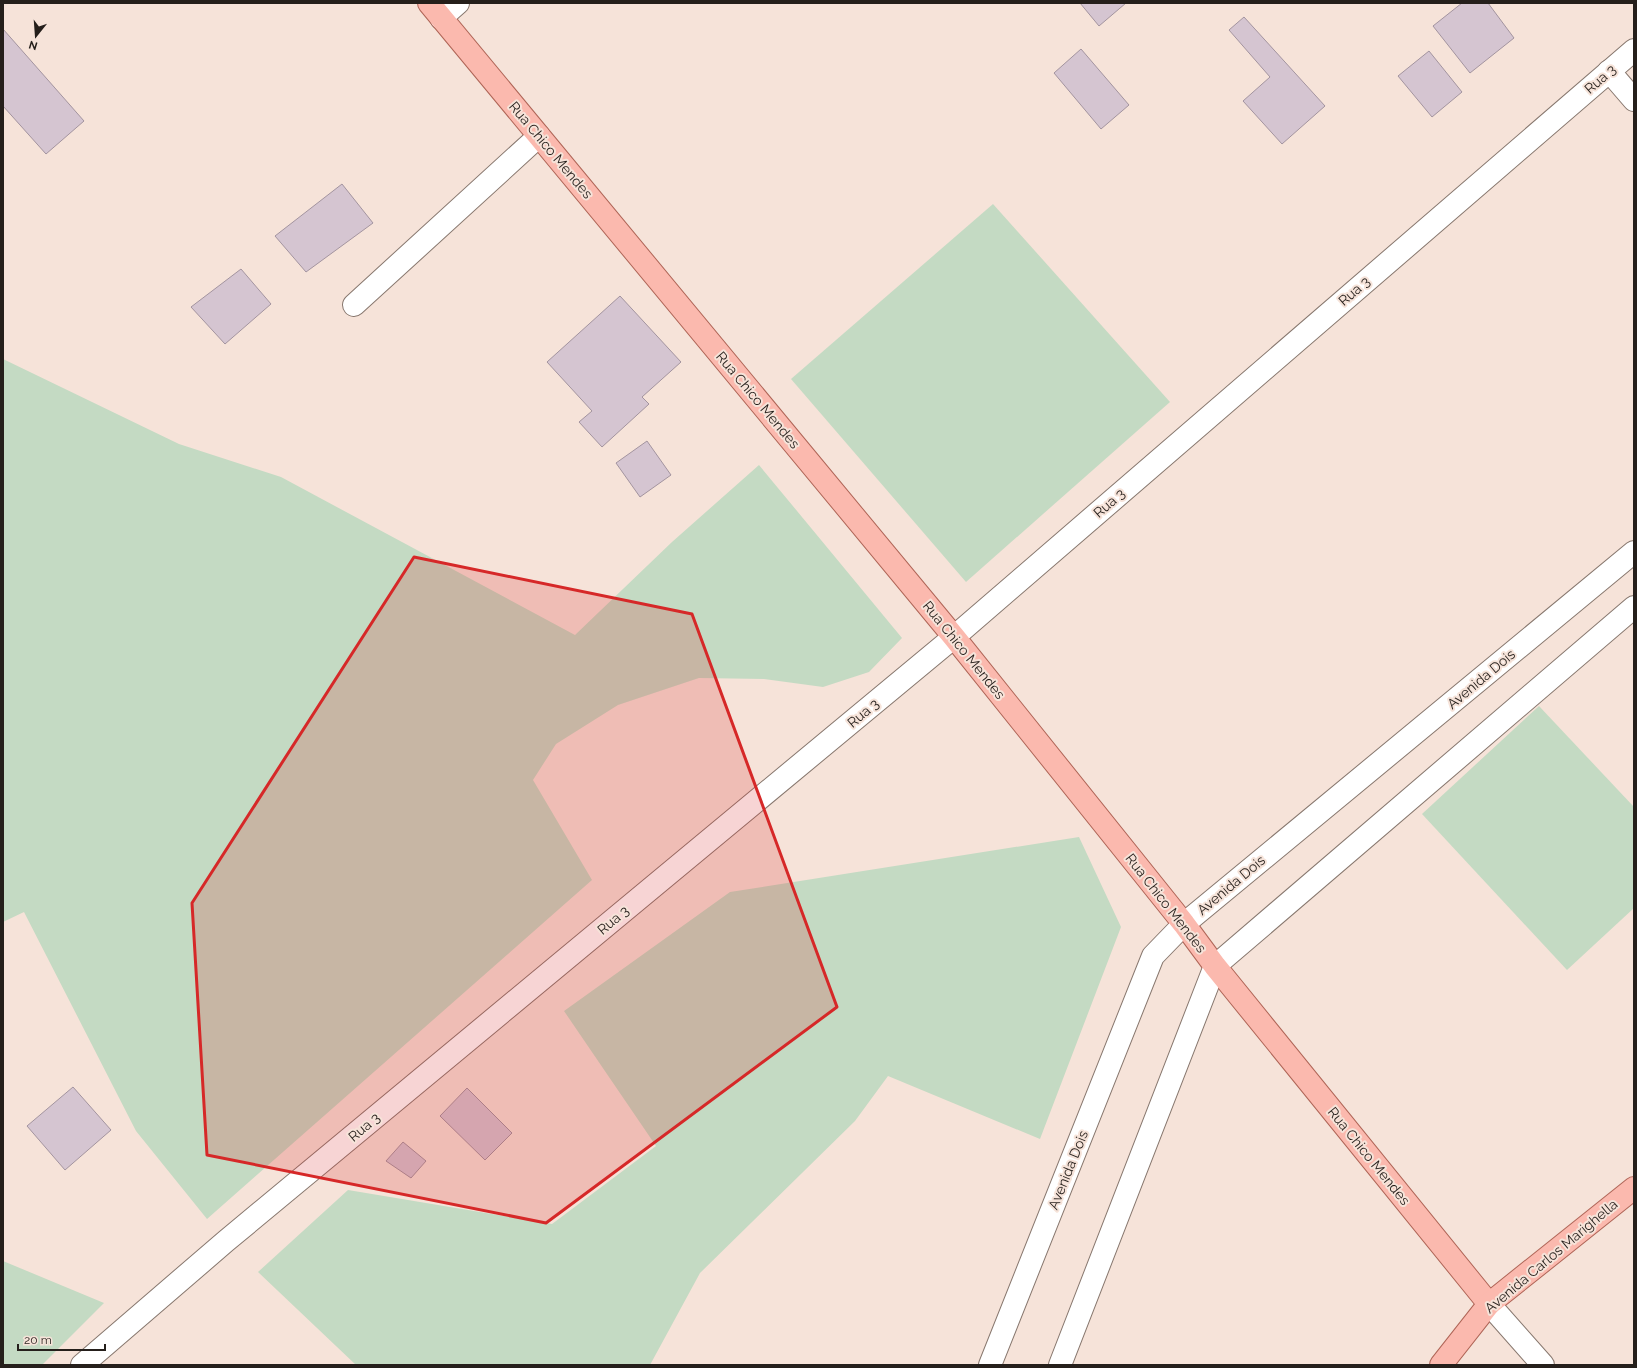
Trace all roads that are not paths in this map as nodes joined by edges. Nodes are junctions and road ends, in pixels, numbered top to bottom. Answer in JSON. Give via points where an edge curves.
{"nodes":[{"id":1,"x":458,"y":3,"type":"edge"},
{"id":2,"x":435,"y":10,"type":"edge"},
{"id":3,"x":1634,"y":50,"type":"edge"},
{"id":4,"x":1610,"y":71,"type":"junction"},
{"id":5,"x":1634,"y":100,"type":"edge"},
{"id":6,"x":539,"y":136,"type":"junction"},
{"id":7,"x":354,"y":305,"type":"dead end"},
{"id":8,"x":1634,"y":552,"type":"edge"},
{"id":9,"x":1634,"y":607,"type":"edge"},
{"id":10,"x":954,"y":637,"type":"junction"},
{"id":11,"x":1184,"y":924,"type":"junction"},
{"id":12,"x":1215,"y":966,"type":"junction"},
{"id":13,"x":1634,"y":1188,"type":"edge"},
{"id":14,"x":1489,"y":1304,"type":"junction"},
{"id":15,"x":82,"y":1365,"type":"edge"},
{"id":16,"x":990,"y":1365,"type":"edge"},
{"id":17,"x":1060,"y":1365,"type":"edge"},
{"id":18,"x":1441,"y":1365,"type":"edge"},
{"id":19,"x":1543,"y":1365,"type":"edge"}],
"edges":[{"from":1,"to":2,"type":"street"},
{"from":2,"to":6,"type":"main road","name":"Rua Chico Mendes"},
{"from":3,"to":4,"type":"street","name":"Rua 3"},
{"from":4,"to":5,"type":"street"},
{"from":4,"to":10,"type":"street","name":"Rua 3"},
{"from":6,"to":7,"type":"street"},
{"from":6,"to":10,"type":"main road","name":"Rua Chico Mendes"},
{"from":8,"to":11,"type":"street","name":"Avenida Dois"},
{"from":9,"to":12,"type":"street"},
{"from":10,"to":11,"type":"main road","name":"Rua Chico Mendes"},
{"from":10,"to":15,"type":"street","name":"Rua 3","via":[[238,1231]]},
{"from":11,"to":12,"type":"main road","name":"Rua Chico Mendes"},
{"from":11,"to":16,"type":"street","name":"Avenida Dois","via":[[1153,956]]},
{"from":12,"to":14,"type":"main road","name":"Rua Chico Mendes"},
{"from":12,"to":17,"type":"street"},
{"from":13,"to":14,"type":"main road","name":"Avenida Carlos Marighella"},
{"from":14,"to":18,"type":"main road","name":"Avenida Carlos Marighella"},
{"from":14,"to":19,"type":"street"}]}
